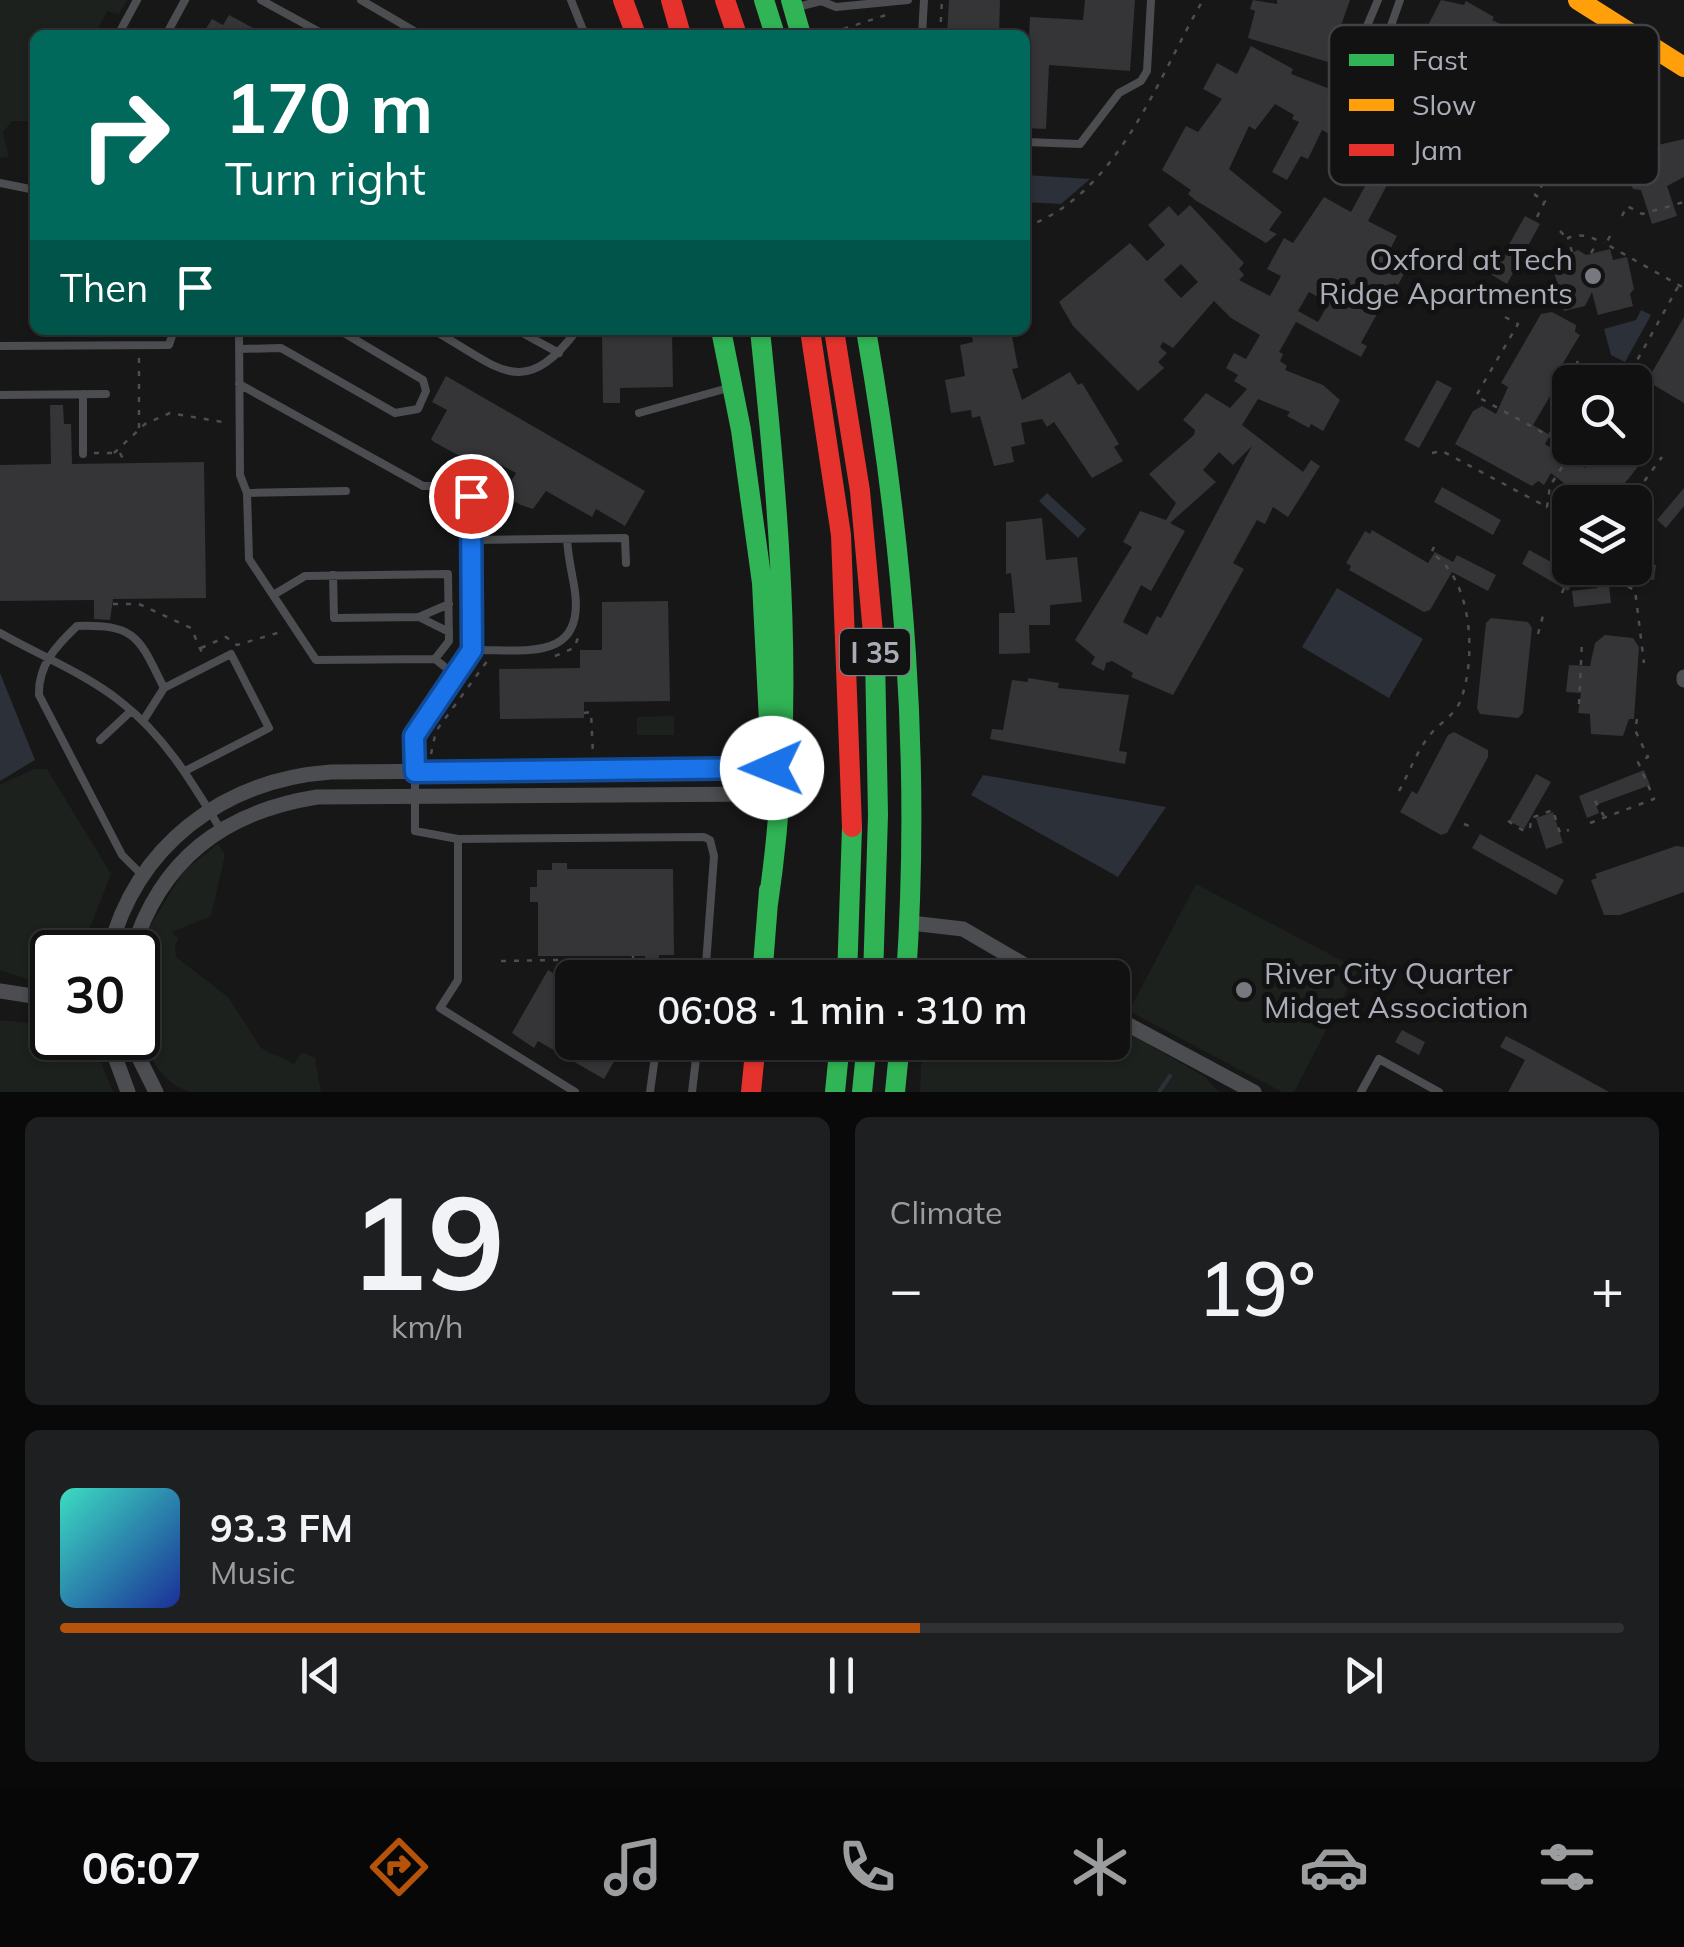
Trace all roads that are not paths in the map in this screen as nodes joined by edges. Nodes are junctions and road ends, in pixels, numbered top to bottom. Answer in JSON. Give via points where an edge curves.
{"nodes":[{"id":1,"x":137,"y":0,"type":"edge"},
{"id":2,"x":185,"y":0,"type":"edge"},
{"id":3,"x":262,"y":0,"type":"edge"},
{"id":4,"x":361,"y":0,"type":"edge"},
{"id":5,"x":571,"y":0,"type":"edge"},
{"id":6,"x":624,"y":0,"type":"edge"},
{"id":7,"x":671,"y":0,"type":"edge"},
{"id":8,"x":725,"y":0,"type":"edge"},
{"id":9,"x":746,"y":0,"type":"edge"},
{"id":10,"x":764,"y":0,"type":"edge"},
{"id":11,"x":821,"y":0,"type":"edge"},
{"id":12,"x":908,"y":0,"type":"edge"},
{"id":13,"x":924,"y":0,"type":"edge"},
{"id":14,"x":1152,"y":0,"type":"edge"},
{"id":15,"x":1378,"y":0,"type":"edge"},
{"id":16,"x":1400,"y":0,"type":"edge"},
{"id":17,"x":1578,"y":0,"type":"edge"},
{"id":18,"x":887,"y":1,"type":"edge"},
{"id":19,"x":792,"y":4,"type":"edge"},
{"id":20,"x":1367,"y":25,"type":"edge"},
{"id":21,"x":1391,"y":25,"type":"edge"},
{"id":22,"x":1618,"y":25,"type":"edge"},
{"id":23,"x":121,"y":30,"type":"edge"},
{"id":24,"x":169,"y":30,"type":"edge"},
{"id":25,"x":316,"y":30,"type":"edge"},
{"id":26,"x":412,"y":30,"type":"edge"},
{"id":27,"x":583,"y":30,"type":"edge"},
{"id":28,"x":634,"y":30,"type":"edge"},
{"id":29,"x":679,"y":30,"type":"edge"},
{"id":30,"x":734,"y":30,"type":"edge"},
{"id":31,"x":755,"y":30,"type":"edge"},
{"id":32,"x":773,"y":30,"type":"edge"},
{"id":33,"x":800,"y":30,"type":"edge"},
{"id":34,"x":922,"y":30,"type":"edge"},
{"id":35,"x":1659,"y":51,"type":"edge"},
{"id":36,"x":1684,"y":67,"type":"edge"},
{"id":37,"x":1030,"y":142,"type":"edge"},
{"id":38,"x":0,"y":183,"type":"edge"},
{"id":39,"x":30,"y":189,"type":"edge"},
{"id":40,"x":172,"y":335,"type":"edge"},
{"id":41,"x":239,"y":335,"type":"edge"},
{"id":42,"x":347,"y":335,"type":"edge"},
{"id":43,"x":443,"y":335,"type":"edge"},
{"id":44,"x":526,"y":335,"type":"edge"},
{"id":45,"x":572,"y":335,"type":"edge"},
{"id":46,"x":722,"y":335,"type":"edge"},
{"id":47,"x":760,"y":335,"type":"edge"},
{"id":48,"x":811,"y":335,"type":"edge"},
{"id":49,"x":835,"y":335,"type":"edge"},
{"id":50,"x":867,"y":335,"type":"edge"},
{"id":51,"x":0,"y":346,"type":"edge"},
{"id":52,"x":239,"y":350,"type":"junction"},
{"id":53,"x":559,"y":354,"type":"junction"},
{"id":54,"x":239,"y":384,"type":"junction"},
{"id":55,"x":732,"y":388,"type":"junction"},
{"id":56,"x":83,"y":394,"type":"junction"},
{"id":57,"x":106,"y":394,"type":"dead end"},
{"id":58,"x":0,"y":395,"type":"edge"},
{"id":59,"x":638,"y":412,"type":"dead end"},
{"id":60,"x":84,"y":454,"type":"road end"},
{"id":61,"x":346,"y":491,"type":"dead end"},
{"id":62,"x":247,"y":493,"type":"junction"},
{"id":63,"x":567,"y":539,"type":"junction"},
{"id":64,"x":471,"y":540,"type":"junction"},
{"id":65,"x":626,"y":563,"type":"dead end"},
{"id":66,"x":333,"y":575,"type":"junction"},
{"id":67,"x":275,"y":594,"type":"junction"},
{"id":68,"x":448,"y":604,"type":"junction"},
{"id":69,"x":419,"y":617,"type":"junction"},
{"id":70,"x":0,"y":632,"type":"edge"},
{"id":71,"x":449,"y":632,"type":"junction"},
{"id":72,"x":472,"y":650,"type":"junction"},
{"id":73,"x":436,"y":659,"type":"junction"},
{"id":74,"x":48,"y":660,"type":"junction"},
{"id":75,"x":455,"y":675,"type":"junction"},
{"id":76,"x":164,"y":688,"type":"junction"},
{"id":77,"x":132,"y":711,"type":"junction"},
{"id":78,"x":143,"y":721,"type":"junction"},
{"id":79,"x":100,"y":740,"type":"dead end"},
{"id":80,"x":772,"y":768,"type":"junction"},
{"id":81,"x":184,"y":771,"type":"junction"},
{"id":82,"x":415,"y":772,"type":"junction"},
{"id":83,"x":773,"y":794,"type":"junction"},
{"id":84,"x":415,"y":798,"type":"junction"},
{"id":85,"x":208,"y":808,"type":"junction"},
{"id":86,"x":222,"y":830,"type":"junction"},
{"id":87,"x":458,"y":839,"type":"junction"},
{"id":88,"x":142,"y":875,"type":"junction"},
{"id":89,"x":768,"y":904,"type":"junction"},
{"id":90,"x":911,"y":923,"type":"junction"},
{"id":91,"x":115,"y":930,"type":"edge"},
{"id":92,"x":140,"y":930,"type":"edge"},
{"id":93,"x":706,"y":960,"type":"edge"},
{"id":94,"x":763,"y":960,"type":"edge"},
{"id":95,"x":848,"y":960,"type":"edge"},
{"id":96,"x":873,"y":960,"type":"edge"},
{"id":97,"x":908,"y":960,"type":"edge"},
{"id":98,"x":1017,"y":960,"type":"edge"},
{"id":99,"x":0,"y":991,"type":"edge"},
{"id":100,"x":30,"y":997,"type":"edge"},
{"id":101,"x":1130,"y":1026,"type":"edge"},
{"id":102,"x":116,"y":1060,"type":"edge"},
{"id":103,"x":140,"y":1060,"type":"edge"},
{"id":104,"x":654,"y":1060,"type":"edge"},
{"id":105,"x":696,"y":1060,"type":"edge"},
{"id":106,"x":754,"y":1060,"type":"edge"},
{"id":107,"x":839,"y":1060,"type":"edge"},
{"id":108,"x":865,"y":1060,"type":"edge"},
{"id":109,"x":898,"y":1060,"type":"edge"},
{"id":110,"x":128,"y":1092,"type":"edge"},
{"id":111,"x":156,"y":1092,"type":"edge"},
{"id":112,"x":576,"y":1092,"type":"edge"},
{"id":113,"x":650,"y":1092,"type":"edge"},
{"id":114,"x":692,"y":1092,"type":"edge"},
{"id":115,"x":751,"y":1092,"type":"edge"},
{"id":116,"x":836,"y":1092,"type":"edge"},
{"id":117,"x":862,"y":1092,"type":"edge"},
{"id":118,"x":895,"y":1092,"type":"edge"},
{"id":119,"x":1254,"y":1092,"type":"edge"},
{"id":120,"x":1361,"y":1092,"type":"edge"},
{"id":121,"x":1439,"y":1092,"type":"edge"}],
"edges":[{"from":1,"to":23,"type":"lane"},
{"from":2,"to":24,"type":"lane"},
{"from":3,"to":25,"type":"lane"},
{"from":4,"to":26,"type":"lane"},
{"from":5,"to":27,"type":"lane"},
{"from":6,"to":28,"type":"main road"},
{"from":7,"to":29,"type":"main road"},
{"from":8,"to":30,"type":"main road"},
{"from":9,"to":31,"type":"main road"},
{"from":10,"to":32,"type":"main road"},
{"from":11,"to":18,"type":"lane","via":[[836,7]]},
{"from":11,"to":19,"type":"lane"},
{"from":12,"to":18,"type":"lane"},
{"from":13,"to":34,"type":"lane"},
{"from":14,"to":37,"type":"lane","via":[[1141,81],[1119,93],[1080,144]]},
{"from":15,"to":20,"type":"lane"},
{"from":16,"to":21,"type":"lane"},
{"from":17,"to":22,"type":"main road"},
{"from":19,"to":33,"type":"main road"},
{"from":35,"to":36,"type":"main road"},
{"from":38,"to":39,"type":"lane"},
{"from":40,"to":51,"type":"lane","via":[[169,345]]},
{"from":41,"to":52,"type":"lane"},
{"from":42,"to":52,"type":"lane","via":[[424,380],[418,408],[395,412],[280,348]]},
{"from":43,"to":53,"type":"lane","via":[[512,374],[529,374]]},
{"from":44,"to":53,"type":"lane"},
{"from":45,"to":53,"type":"lane"},
{"from":46,"to":55,"type":"main road"},
{"from":47,"to":89,"type":"main road","via":[[786,672],[781,836]]},
{"from":48,"to":95,"type":"main road","number":"I 35","via":[[842,535],[853,868]]},
{"from":49,"to":96,"type":"main road","number":"I 35","via":[[852,420],[877,675]]},
{"from":50,"to":90,"type":"main road","via":[[889,451],[906,618]]},
{"from":52,"to":54,"type":"lane"},
{"from":54,"to":62,"type":"lane","via":[[240,475]]},
{"from":54,"to":64,"type":"lane","via":[[423,486],[465,486]]},
{"from":55,"to":59,"type":"lane"},
{"from":55,"to":80,"type":"main road","via":[[762,582]]},
{"from":56,"to":57,"type":"lane"},
{"from":56,"to":58,"type":"lane"},
{"from":56,"to":60,"type":"lane"},
{"from":61,"to":62,"type":"lane"},
{"from":62,"to":67,"type":"lane","via":[[249,559]]},
{"from":63,"to":64,"type":"lane"},
{"from":63,"to":65,"type":"lane","via":[[625,538]]},
{"from":63,"to":72,"type":"lane","via":[[574,612],[564,640],[552,649]]},
{"from":64,"to":72,"type":"lane"},
{"from":66,"to":67,"type":"lane","via":[[305,576]]},
{"from":66,"to":68,"type":"lane","via":[[448,574]]},
{"from":66,"to":69,"type":"lane","via":[[334,618]]},
{"from":67,"to":73,"type":"lane","via":[[316,660]]},
{"from":68,"to":69,"type":"lane"},
{"from":68,"to":71,"type":"lane"},
{"from":69,"to":71,"type":"lane"},
{"from":70,"to":74,"type":"lane"},
{"from":71,"to":73,"type":"lane"},
{"from":72,"to":75,"type":"lane"},
{"from":73,"to":75,"type":"lane"},
{"from":74,"to":76,"type":"lane","via":[[77,626],[113,624],[139,638]]},
{"from":74,"to":77,"type":"lane"},
{"from":74,"to":88,"type":"lane","via":[[38,676],[39,694],[122,855]]},
{"from":75,"to":82,"type":"lane","via":[[414,736]]},
{"from":76,"to":78,"type":"lane"},
{"from":76,"to":81,"type":"lane","via":[[231,654],[269,728]]},
{"from":77,"to":78,"type":"lane"},
{"from":77,"to":79,"type":"lane"},
{"from":78,"to":81,"type":"lane"},
{"from":80,"to":82,"type":"street"},
{"from":80,"to":83,"type":"main road"},
{"from":81,"to":85,"type":"lane"},
{"from":82,"to":84,"type":"lane"},
{"from":82,"to":85,"type":"street","via":[[300,774]]},
{"from":83,"to":84,"type":"street"},
{"from":83,"to":89,"type":"main road"},
{"from":84,"to":86,"type":"street","via":[[317,797],[272,804]]},
{"from":84,"to":87,"type":"lane","via":[[415,830]]},
{"from":85,"to":86,"type":"lane"},
{"from":85,"to":88,"type":"street"},
{"from":86,"to":92,"type":"street","via":[[182,859]]},
{"from":87,"to":93,"type":"lane","via":[[710,840]]},
{"from":87,"to":112,"type":"lane","via":[[458,980],[440,1008]]},
{"from":88,"to":91,"type":"street"},
{"from":89,"to":94,"type":"main road"},
{"from":90,"to":97,"type":"main road"},
{"from":90,"to":98,"type":"street","via":[[963,928]]},
{"from":99,"to":100,"type":"street"},
{"from":101,"to":119,"type":"street"},
{"from":102,"to":110,"type":"street"},
{"from":103,"to":111,"type":"street"},
{"from":104,"to":113,"type":"lane"},
{"from":105,"to":114,"type":"lane"},
{"from":106,"to":115,"type":"main road"},
{"from":107,"to":116,"type":"main road"},
{"from":108,"to":117,"type":"main road"},
{"from":109,"to":118,"type":"main road"},
{"from":120,"to":121,"type":"lane","via":[[1380,1059]]}]}
